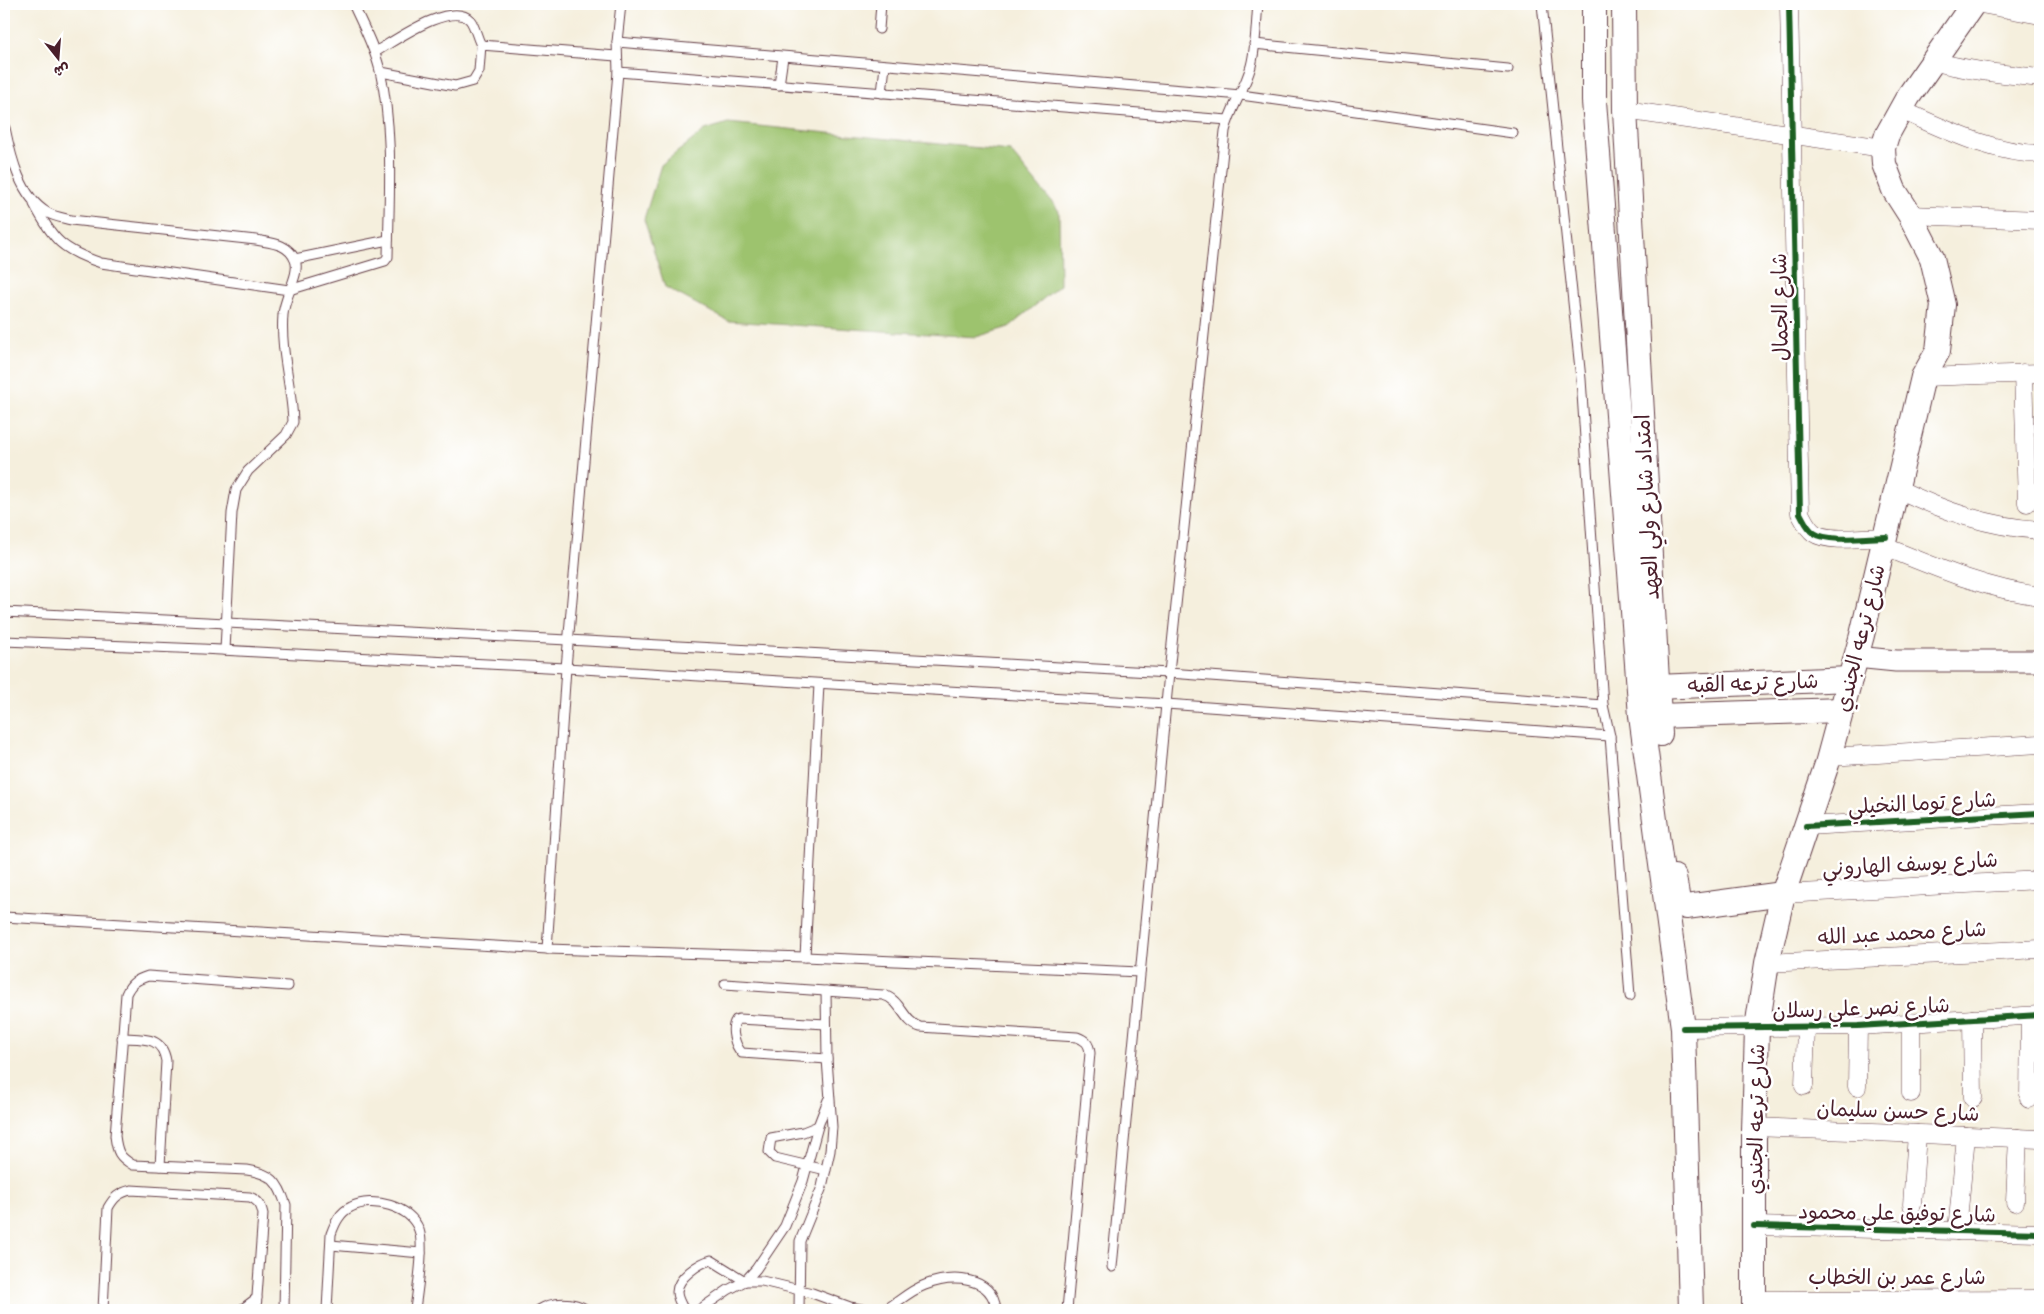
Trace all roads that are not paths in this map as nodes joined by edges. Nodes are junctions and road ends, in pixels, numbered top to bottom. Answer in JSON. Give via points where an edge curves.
{"nodes":[{"id":1,"x":353,"y":4,"type":"edge"},
{"id":2,"x":621,"y":4,"type":"edge"},
{"id":3,"x":881,"y":4,"type":"edge"},
{"id":4,"x":1258,"y":4,"type":"edge"},
{"id":5,"x":1542,"y":4,"type":"edge"},
{"id":6,"x":1594,"y":4,"type":"edge"},
{"id":7,"x":1624,"y":4,"type":"edge"},
{"id":8,"x":1789,"y":4,"type":"edge"},
{"id":9,"x":1973,"y":4,"type":"edge"},
{"id":10,"x":1981,"y":4,"type":"edge"},
{"id":11,"x":2040,"y":15,"type":"edge"},
{"id":12,"x":879,"y":29,"type":"dead end"},
{"id":13,"x":617,"y":42,"type":"junction"},
{"id":14,"x":1254,"y":44,"type":"junction"},
{"id":15,"x":481,"y":45,"type":"junction"},
{"id":16,"x":375,"y":52,"type":"junction"},
{"id":17,"x":616,"y":56,"type":"junction"},
{"id":18,"x":783,"y":57,"type":"junction"},
{"id":19,"x":1933,"y":61,"type":"junction"},
{"id":20,"x":885,"y":66,"type":"junction"},
{"id":21,"x":1508,"y":69,"type":"dead end"},
{"id":22,"x":380,"y":72,"type":"junction"},
{"id":23,"x":618,"y":72,"type":"junction"},
{"id":24,"x":2040,"y":78,"type":"edge"},
{"id":25,"x":779,"y":85,"type":"junction"},
{"id":26,"x":882,"y":93,"type":"junction"},
{"id":27,"x":1241,"y":95,"type":"junction"},
{"id":28,"x":1625,"y":110,"type":"junction"},
{"id":29,"x":1901,"y":110,"type":"junction"},
{"id":30,"x":1228,"y":120,"type":"junction"},
{"id":31,"x":5,"y":128,"type":"edge"},
{"id":32,"x":1514,"y":133,"type":"dead end"},
{"id":33,"x":1792,"y":134,"type":"junction"},
{"id":34,"x":1883,"y":148,"type":"junction"},
{"id":35,"x":2040,"y":154,"type":"edge"},
{"id":36,"x":33,"y":202,"type":"junction"},
{"id":37,"x":1910,"y":214,"type":"junction"},
{"id":38,"x":2040,"y":220,"type":"edge"},
{"id":39,"x":388,"y":240,"type":"junction"},
{"id":40,"x":295,"y":259,"type":"junction"},
{"id":41,"x":289,"y":290,"type":"junction"},
{"id":42,"x":2032,"y":373,"type":"edge"},
{"id":43,"x":1922,"y":377,"type":"junction"},
{"id":44,"x":1898,"y":489,"type":"junction"},
{"id":45,"x":2027,"y":503,"type":"dead end"},
{"id":46,"x":2040,"y":530,"type":"edge"},
{"id":47,"x":1885,"y":542,"type":"junction"},
{"id":48,"x":2040,"y":596,"type":"edge"},
{"id":49,"x":4,"y":612,"type":"edge"},
{"id":50,"x":227,"y":623,"type":"junction"},
{"id":51,"x":568,"y":640,"type":"junction"},
{"id":52,"x":4,"y":641,"type":"edge"},
{"id":53,"x":225,"y":650,"type":"junction"},
{"id":54,"x":2040,"y":661,"type":"edge"},
{"id":55,"x":566,"y":668,"type":"junction"},
{"id":56,"x":1853,"y":668,"type":"junction"},
{"id":57,"x":1169,"y":673,"type":"junction"},
{"id":58,"x":819,"y":684,"type":"junction"},
{"id":59,"x":1656,"y":687,"type":"junction"},
{"id":60,"x":1166,"y":704,"type":"junction"},
{"id":61,"x":1603,"y":705,"type":"junction"},
{"id":62,"x":1842,"y":710,"type":"junction"},
{"id":63,"x":1650,"y":716,"type":"junction"},
{"id":64,"x":1610,"y":736,"type":"junction"},
{"id":65,"x":2040,"y":744,"type":"edge"},
{"id":66,"x":1829,"y":756,"type":"junction"},
{"id":67,"x":2040,"y":813,"type":"edge"},
{"id":68,"x":1806,"y":826,"type":"junction"},
{"id":69,"x":2040,"y":880,"type":"edge"},
{"id":70,"x":1783,"y":894,"type":"junction"},
{"id":71,"x":1673,"y":908,"type":"junction"},
{"id":72,"x":4,"y":917,"type":"edge"},
{"id":73,"x":2040,"y":948,"type":"edge"},
{"id":74,"x":547,"y":949,"type":"junction"},
{"id":75,"x":805,"y":957,"type":"junction"},
{"id":76,"x":1767,"y":962,"type":"junction"},
{"id":77,"x":1140,"y":972,"type":"junction"},
{"id":78,"x":726,"y":984,"type":"dead end"},
{"id":79,"x":288,"y":986,"type":"dead end"},
{"id":80,"x":826,"y":991,"type":"junction"},
{"id":81,"x":1630,"y":996,"type":"dead end"},
{"id":82,"x":2035,"y":1016,"type":"edge"},
{"id":83,"x":1972,"y":1019,"type":"junction"},
{"id":84,"x":1911,"y":1022,"type":"junction"},
{"id":85,"x":826,"y":1024,"type":"junction"},
{"id":86,"x":1858,"y":1026,"type":"junction"},
{"id":87,"x":1806,"y":1027,"type":"junction"},
{"id":88,"x":1682,"y":1028,"type":"junction"},
{"id":89,"x":1757,"y":1028,"type":"junction"},
{"id":90,"x":122,"y":1038,"type":"junction"},
{"id":91,"x":827,"y":1059,"type":"junction"},
{"id":92,"x":1804,"y":1086,"type":"dead end"},
{"id":93,"x":1857,"y":1087,"type":"dead end"},
{"id":94,"x":1911,"y":1093,"type":"dead end"},
{"id":95,"x":829,"y":1098,"type":"junction"},
{"id":96,"x":1973,"y":1098,"type":"dead end"},
{"id":97,"x":2029,"y":1099,"type":"dead end"},
{"id":98,"x":818,"y":1126,"type":"junction"},
{"id":99,"x":1754,"y":1127,"type":"junction"},
{"id":100,"x":1917,"y":1134,"type":"junction"},
{"id":101,"x":1966,"y":1136,"type":"junction"},
{"id":102,"x":2018,"y":1138,"type":"junction"},
{"id":103,"x":2040,"y":1139,"type":"edge"},
{"id":104,"x":808,"y":1165,"type":"junction"},
{"id":105,"x":160,"y":1166,"type":"junction"},
{"id":106,"x":826,"y":1170,"type":"junction"},
{"id":107,"x":2015,"y":1202,"type":"dead end"},
{"id":108,"x":1912,"y":1206,"type":"dead end"},
{"id":109,"x":1754,"y":1226,"type":"junction"},
{"id":110,"x":1957,"y":1231,"type":"junction"},
{"id":111,"x":2040,"y":1233,"type":"edge"},
{"id":112,"x":331,"y":1245,"type":"junction"},
{"id":113,"x":421,"y":1253,"type":"junction"},
{"id":114,"x":1112,"y":1267,"type":"dead end"},
{"id":115,"x":745,"y":1281,"type":"junction"},
{"id":116,"x":798,"y":1289,"type":"junction"},
{"id":117,"x":257,"y":1298,"type":"junction"},
{"id":118,"x":2040,"y":1299,"type":"edge"},
{"id":119,"x":1754,"y":1305,"type":"edge"},
{"id":120,"x":850,"y":1309,"type":"edge"},
{"id":121,"x":104,"y":1310,"type":"edge"},
{"id":122,"x":241,"y":1310,"type":"edge"},
{"id":123,"x":256,"y":1310,"type":"edge"},
{"id":124,"x":284,"y":1310,"type":"edge"},
{"id":125,"x":327,"y":1310,"type":"edge"},
{"id":126,"x":415,"y":1310,"type":"edge"},
{"id":127,"x":539,"y":1310,"type":"edge"},
{"id":128,"x":587,"y":1310,"type":"edge"},
{"id":129,"x":684,"y":1310,"type":"edge"},
{"id":130,"x":699,"y":1310,"type":"edge"},
{"id":131,"x":799,"y":1310,"type":"edge"},
{"id":132,"x":866,"y":1310,"type":"edge"},
{"id":133,"x":885,"y":1310,"type":"edge"},
{"id":134,"x":996,"y":1310,"type":"edge"},
{"id":135,"x":1067,"y":1310,"type":"edge"},
{"id":136,"x":1691,"y":1310,"type":"edge"}],
"edges":[{"from":1,"to":16,"type":"lane"},
{"from":2,"to":13,"type":"lane"},
{"from":3,"to":12,"type":"lane"},
{"from":4,"to":14,"type":"lane"},
{"from":5,"to":61,"type":"lane","via":[[1581,379]]},
{"from":6,"to":63,"type":"main road","name":"امتداد شارع ولي العهد","via":[[1595,111]]},
{"from":7,"to":28,"type":"main road","name":"امتداد شارع ولي العهد"},
{"from":8,"to":33,"type":"street","name":"شارع الجمال"},
{"from":9,"to":19,"type":"main road"},
{"from":10,"to":11,"type":"street"},
{"from":13,"to":17,"type":"lane"},
{"from":13,"to":18,"type":"lane"},
{"from":14,"to":21,"type":"lane"},
{"from":14,"to":27,"type":"lane","via":[[1252,65]]},
{"from":15,"to":16,"type":"lane","via":[[470,20],[461,14],[449,14],[427,22]]},
{"from":15,"to":17,"type":"lane"},
{"from":15,"to":22,"type":"lane","via":[[479,71],[473,81],[455,86]]},
{"from":16,"to":22,"type":"lane"},
{"from":17,"to":23,"type":"lane"},
{"from":18,"to":20,"type":"lane"},
{"from":18,"to":25,"type":"lane"},
{"from":19,"to":24,"type":"street","via":[[1960,68]]},
{"from":19,"to":29,"type":"main road"},
{"from":20,"to":26,"type":"lane"},
{"from":20,"to":27,"type":"lane"},
{"from":22,"to":39,"type":"lane","via":[[388,130]]},
{"from":23,"to":25,"type":"lane"},
{"from":23,"to":51,"type":"lane"},
{"from":25,"to":26,"type":"lane"},
{"from":26,"to":30,"type":"lane"},
{"from":27,"to":30,"type":"lane"},
{"from":27,"to":32,"type":"lane"},
{"from":28,"to":33,"type":"street"},
{"from":28,"to":59,"type":"main road","name":"امتداد شارع ولي العهد"},
{"from":29,"to":34,"type":"main road"},
{"from":29,"to":35,"type":"street","via":[[1987,146]]},
{"from":30,"to":57,"type":"lane"},
{"from":31,"to":36,"type":"lane","via":[[17,172]]},
{"from":33,"to":34,"type":"street"},
{"from":33,"to":47,"type":"street","name":"شارع الجمال","via":[[1800,513],[1814,533],[1825,538]]},
{"from":34,"to":37,"type":"main road","name":"شارع ترعه الجندي","via":[[1884,164],[1894,190]]},
{"from":36,"to":40,"type":"lane","via":[[48,213],[71,220],[278,244],[289,250]]},
{"from":36,"to":41,"type":"lane","via":[[52,235],[65,248],[100,263]]},
{"from":37,"to":38,"type":"street"},
{"from":37,"to":43,"type":"main road","name":"شارع ترعه الجندي","via":[[1932,258],[1943,305],[1938,351]]},
{"from":39,"to":40,"type":"lane"},
{"from":39,"to":41,"type":"lane","via":[[385,261]]},
{"from":40,"to":41,"type":"lane","via":[[296,276]]},
{"from":41,"to":50,"type":"lane","via":[[285,299],[283,333],[293,422],[286,435],[248,471],[236,490]]},
{"from":42,"to":43,"type":"street"},
{"from":42,"to":45,"type":"street"},
{"from":43,"to":44,"type":"main road","name":"شارع ترعه الجندي"},
{"from":44,"to":46,"type":"street","via":[[1958,515],[1990,524]]},
{"from":44,"to":47,"type":"main road","name":"شارع ترعه الجندي"},
{"from":47,"to":48,"type":"street","via":[[1961,578]]},
{"from":47,"to":56,"type":"main road","name":"شارع ترعه الجندي"},
{"from":49,"to":50,"type":"lane"},
{"from":50,"to":51,"type":"lane"},
{"from":50,"to":53,"type":"lane"},
{"from":51,"to":55,"type":"lane"},
{"from":51,"to":57,"type":"lane"},
{"from":52,"to":53,"type":"lane"},
{"from":53,"to":55,"type":"lane"},
{"from":54,"to":56,"type":"street","name":"شارع ترعه القبه","via":[[1906,661]]},
{"from":55,"to":58,"type":"lane"},
{"from":55,"to":74,"type":"lane"},
{"from":56,"to":59,"type":"main road","name":"شارع ترعه القبه"},
{"from":56,"to":62,"type":"main road","name":"شارع ترعه الجندي"},
{"from":57,"to":60,"type":"lane"},
{"from":57,"to":61,"type":"lane"},
{"from":58,"to":60,"type":"lane"},
{"from":58,"to":75,"type":"lane"},
{"from":59,"to":63,"type":"main road","name":"امتداد شارع ولي العهد"},
{"from":60,"to":64,"type":"lane"},
{"from":60,"to":77,"type":"lane"},
{"from":61,"to":64,"type":"lane"},
{"from":62,"to":63,"type":"main road","name":"شارع ترعه القبه"},
{"from":62,"to":66,"type":"main road","name":"شارع ترعه الجندي"},
{"from":63,"to":71,"type":"main road"},
{"from":64,"to":81,"type":"lane"},
{"from":65,"to":66,"type":"street"},
{"from":66,"to":68,"type":"main road","name":"شارع ترعه الجندي"},
{"from":67,"to":68,"type":"street","name":"شارع توما النخيلي"},
{"from":68,"to":70,"type":"main road","name":"شارع ترعه الجندي"},
{"from":69,"to":70,"type":"street","name":"شارع يوسف الهاروني"},
{"from":70,"to":71,"type":"main road"},
{"from":70,"to":76,"type":"main road","name":"شارع ترعه الجندي"},
{"from":71,"to":88,"type":"main road"},
{"from":72,"to":74,"type":"lane"},
{"from":73,"to":76,"type":"street","name":"شارع محمد عبد الله"},
{"from":74,"to":75,"type":"lane"},
{"from":75,"to":77,"type":"lane"},
{"from":76,"to":89,"type":"main road","name":"شارع ترعه الجندي"},
{"from":77,"to":114,"type":"lane"},
{"from":78,"to":80,"type":"lane"},
{"from":79,"to":90,"type":"lane","via":[[148,976],[138,979],[126,994]]},
{"from":80,"to":85,"type":"lane"},
{"from":80,"to":135,"type":"lane","via":[[889,996],[914,1025],[1077,1037],[1089,1045]]},
{"from":82,"to":83,"type":"street","name":"شارع نصر علي رسلان"},
{"from":82,"to":97,"type":"street"},
{"from":83,"to":84,"type":"street","name":"شارع نصر علي رسلان"},
{"from":83,"to":96,"type":"street"},
{"from":84,"to":86,"type":"street","name":"شارع نصر علي رسلان"},
{"from":84,"to":94,"type":"street"},
{"from":85,"to":91,"type":"lane"},
{"from":85,"to":91,"type":"lane","via":[[739,1019],[733,1027],[736,1046],[742,1053]]},
{"from":86,"to":87,"type":"street","name":"شارع نصر علي رسلان"},
{"from":86,"to":93,"type":"street"},
{"from":87,"to":89,"type":"street","name":"شارع نصر علي رسلان"},
{"from":87,"to":92,"type":"street"},
{"from":88,"to":89,"type":"street","name":"شارع نصر علي رسلان"},
{"from":88,"to":136,"type":"main road"},
{"from":89,"to":99,"type":"main road","name":"شارع ترعه الجندي"},
{"from":90,"to":105,"type":"lane","via":[[147,1039],[164,1051]]},
{"from":90,"to":105,"type":"lane","via":[[116,1148],[122,1158],[133,1165]]},
{"from":91,"to":95,"type":"lane"},
{"from":95,"to":98,"type":"lane"},
{"from":95,"to":106,"type":"lane","via":[[832,1127]]},
{"from":98,"to":104,"type":"lane"},
{"from":98,"to":104,"type":"lane","via":[[776,1136],[769,1143],[769,1152],[775,1158]]},
{"from":99,"to":100,"type":"street","name":"شارع حسن سليمان"},
{"from":99,"to":109,"type":"main road","name":"شارع ترعه الجندي"},
{"from":100,"to":101,"type":"street","name":"شارع حسن سليمان"},
{"from":100,"to":108,"type":"street"},
{"from":101,"to":102,"type":"street","name":"شارع حسن سليمان"},
{"from":101,"to":110,"type":"street"},
{"from":102,"to":103,"type":"street","name":"شارع حسن سليمان"},
{"from":102,"to":107,"type":"street"},
{"from":104,"to":106,"type":"lane"},
{"from":104,"to":115,"type":"lane","via":[[786,1226]]},
{"from":105,"to":124,"type":"lane","via":[[247,1170],[272,1178],[286,1205]]},
{"from":106,"to":116,"type":"lane","via":[[800,1241]]},
{"from":109,"to":110,"type":"street","name":"شارع توفيق علي محمود"},
{"from":109,"to":119,"type":"main road","name":"شارع ترعه الجندي"},
{"from":110,"to":111,"type":"street","name":"شارع توفيق علي محمود"},
{"from":112,"to":113,"type":"lane"},
{"from":112,"to":113,"type":"lane","via":[[335,1224],[349,1207],[361,1203],[393,1205],[414,1220],[422,1241]]},
{"from":112,"to":125,"type":"lane"},
{"from":113,"to":126,"type":"lane"},
{"from":115,"to":116,"type":"lane","via":[[762,1281]]},
{"from":115,"to":129,"type":"lane","via":[[711,1260],[704,1262],[679,1283],[677,1295]]},
{"from":115,"to":130,"type":"lane"},
{"from":116,"to":120,"type":"lane"},
{"from":116,"to":131,"type":"lane"},
{"from":117,"to":121,"type":"lane","via":[[263,1214],[256,1199],[250,1196],[131,1190],[121,1192],[108,1208]]},
{"from":117,"to":122,"type":"lane"},
{"from":117,"to":123,"type":"lane"},
{"from":118,"to":119,"type":"street","name":"شارع عمر بن الخطاب"},
{"from":120,"to":132,"type":"lane"},
{"from":127,"to":128,"type":"lane","via":[[554,1304],[580,1305]]},
{"from":133,"to":134,"type":"lane","via":[[924,1285],[960,1278],[987,1288]]}]}
